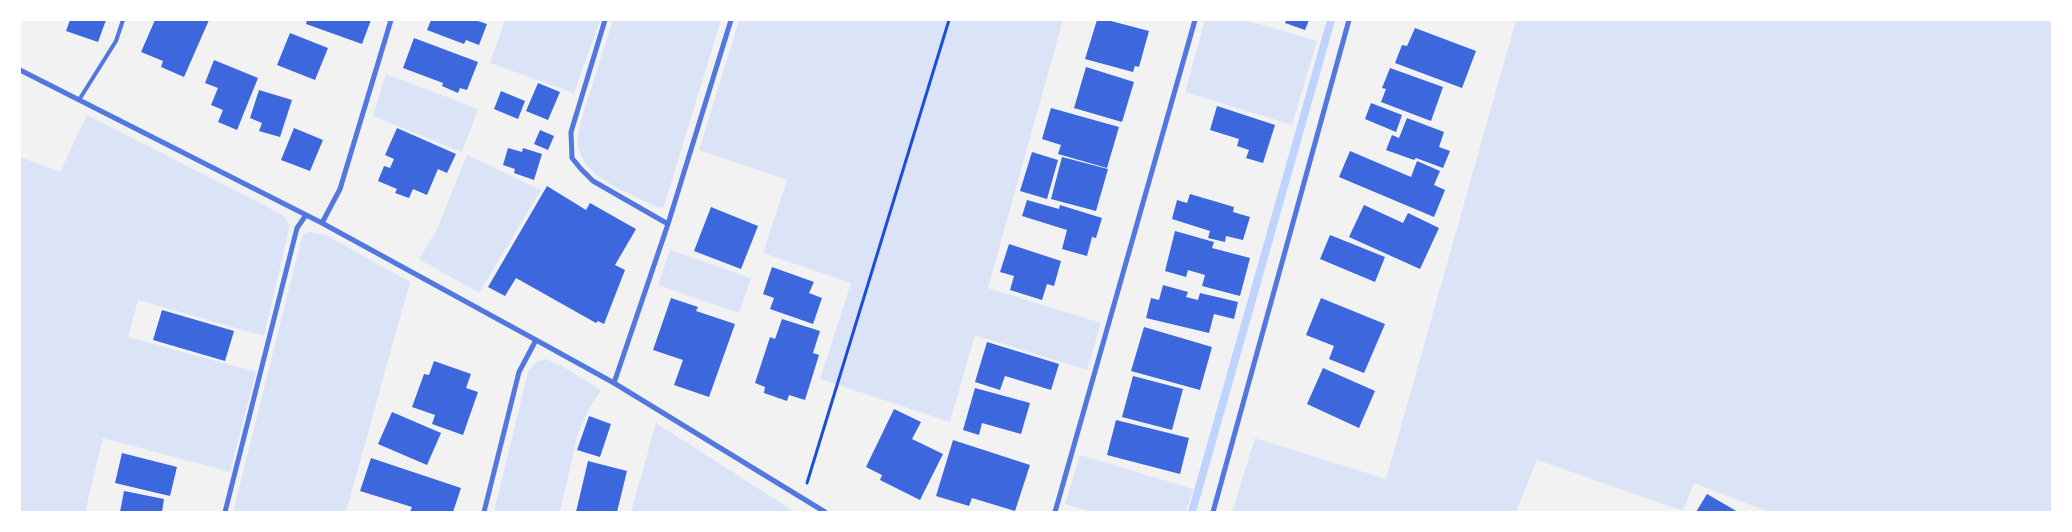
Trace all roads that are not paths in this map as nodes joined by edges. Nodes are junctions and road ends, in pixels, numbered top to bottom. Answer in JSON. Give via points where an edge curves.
{"nodes":[{"id":1,"x":123,"y":20,"type":"edge"},
{"id":2,"x":391,"y":20,"type":"edge"},
{"id":3,"x":605,"y":20,"type":"edge"},
{"id":4,"x":731,"y":20,"type":"edge"},
{"id":5,"x":1195,"y":20,"type":"edge"},
{"id":6,"x":1350,"y":20,"type":"edge"},
{"id":7,"x":20,"y":70,"type":"edge"},
{"id":8,"x":79,"y":100,"type":"junction"},
{"id":9,"x":306,"y":215,"type":"junction"},
{"id":10,"x":322,"y":223,"type":"junction"},
{"id":11,"x":668,"y":224,"type":"junction"},
{"id":12,"x":536,"y":340,"type":"junction"},
{"id":13,"x":614,"y":383,"type":"junction"},
{"id":14,"x":225,"y":512,"type":"edge"},
{"id":15,"x":484,"y":512,"type":"edge"},
{"id":16,"x":824,"y":512,"type":"edge"},
{"id":17,"x":1055,"y":512,"type":"edge"},
{"id":18,"x":1213,"y":512,"type":"edge"}],
"edges":[{"from":1,"to":8,"type":"lane","via":[[116,41]]},
{"from":2,"to":10,"type":"street","via":[[340,189]]},
{"from":3,"to":11,"type":"street","via":[[572,132],[572,158],[593,180]]},
{"from":4,"to":11,"type":"street"},
{"from":5,"to":17,"type":"street"},
{"from":6,"to":18,"type":"street"},
{"from":7,"to":8,"type":"street"},
{"from":8,"to":9,"type":"street"},
{"from":9,"to":10,"type":"street"},
{"from":9,"to":14,"type":"street","via":[[297,228]]},
{"from":10,"to":12,"type":"street"},
{"from":11,"to":13,"type":"street"},
{"from":12,"to":13,"type":"street"},
{"from":12,"to":15,"type":"street","via":[[519,372]]},
{"from":13,"to":16,"type":"street"}]}
